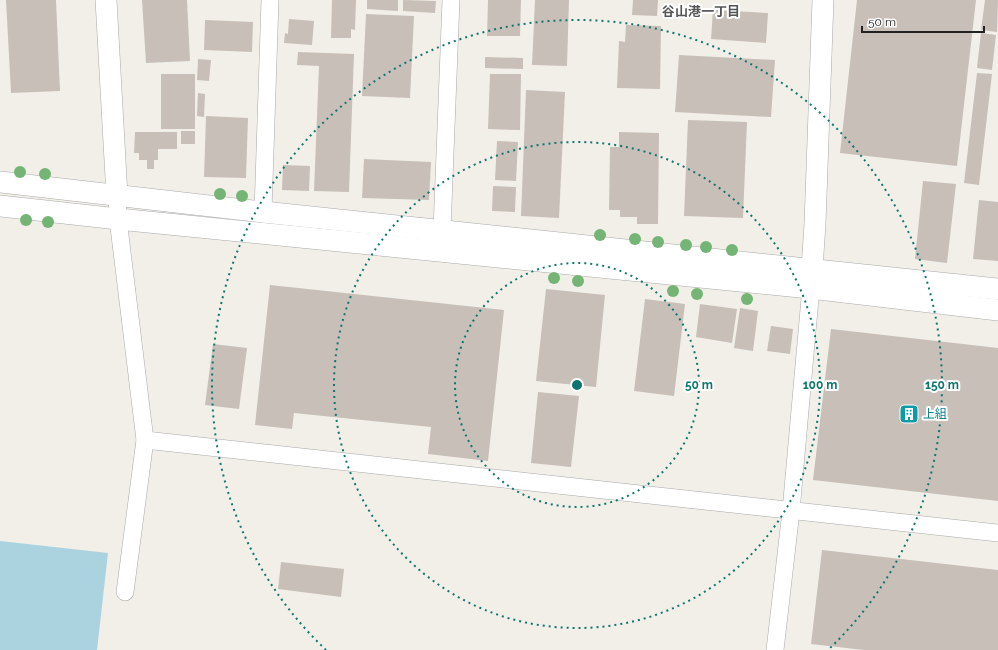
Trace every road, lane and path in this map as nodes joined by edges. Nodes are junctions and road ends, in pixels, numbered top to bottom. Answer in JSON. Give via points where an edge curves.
{"nodes":[{"id":1,"x":106,"y":0,"type":"edge"},
{"id":2,"x":270,"y":0,"type":"edge"},
{"id":3,"x":451,"y":0,"type":"edge"},
{"id":4,"x":822,"y":0,"type":"edge"},
{"id":5,"x":0,"y":182,"type":"edge"},
{"id":6,"x":117,"y":196,"type":"junction"},
{"id":7,"x":0,"y":206,"type":"edge"},
{"id":8,"x":263,"y":212,"type":"junction"},
{"id":9,"x":118,"y":219,"type":"junction"},
{"id":10,"x":442,"y":230,"type":"junction"},
{"id":11,"x":811,"y":279,"type":"junction"},
{"id":12,"x":998,"y":289,"type":"edge"},
{"id":13,"x":998,"y":310,"type":"edge"},
{"id":14,"x":145,"y":440,"type":"junction"},
{"id":15,"x":791,"y":511,"type":"junction"},
{"id":16,"x":998,"y":533,"type":"edge"},
{"id":17,"x":125,"y":592,"type":"dead end"},
{"id":18,"x":775,"y":650,"type":"edge"}],
"edges":[{"from":1,"to":6,"type":"street"},
{"from":2,"to":8,"type":"street"},
{"from":3,"to":10,"type":"street"},
{"from":4,"to":11,"type":"street"},
{"from":5,"to":6,"type":"street"},
{"from":6,"to":8,"type":"street"},
{"from":6,"to":9,"type":"street"},
{"from":7,"to":9,"type":"street"},
{"from":8,"to":10,"type":"street"},
{"from":9,"to":11,"type":"street"},
{"from":9,"to":14,"type":"street"},
{"from":10,"to":11,"type":"street"},
{"from":11,"to":12,"type":"street"},
{"from":11,"to":13,"type":"street"},
{"from":11,"to":15,"type":"street"},
{"from":14,"to":15,"type":"street"},
{"from":14,"to":17,"type":"street"},
{"from":15,"to":16,"type":"street"},
{"from":15,"to":18,"type":"street"}]}
